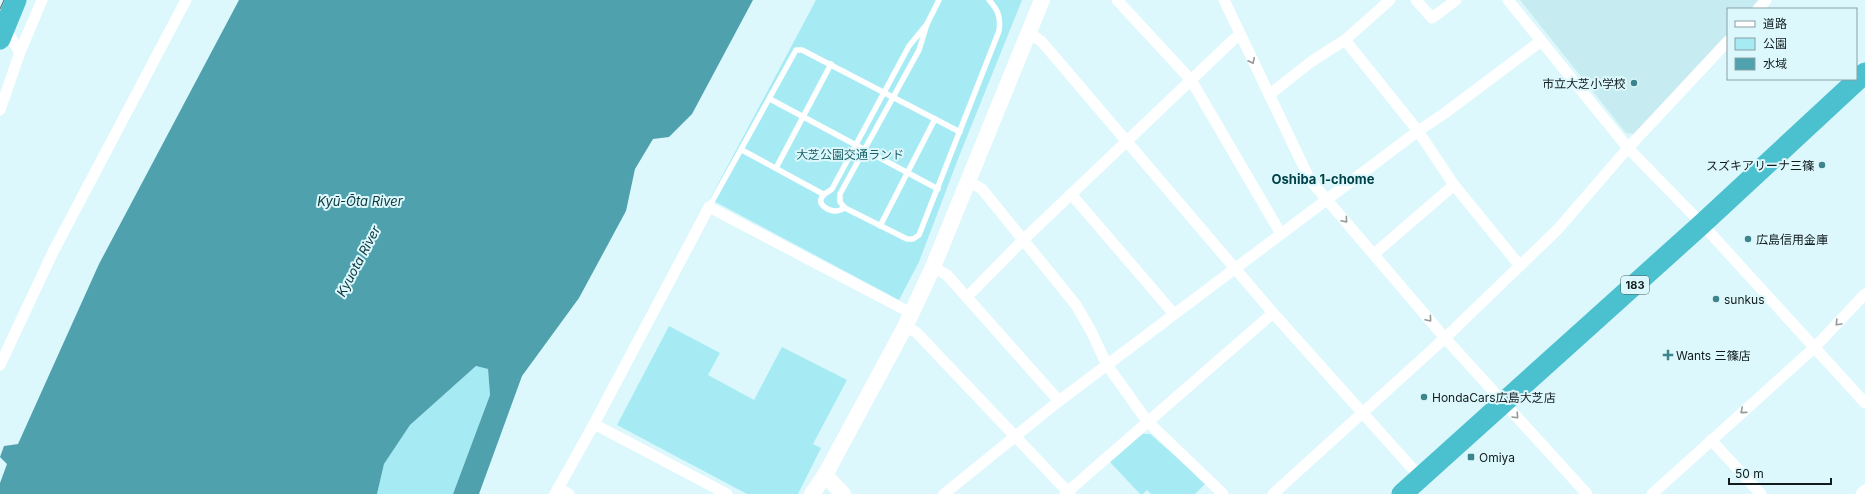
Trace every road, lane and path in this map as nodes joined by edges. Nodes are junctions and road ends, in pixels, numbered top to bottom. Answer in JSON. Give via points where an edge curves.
{"nodes":[{"id":1,"x":16,"y":0,"type":"edge"},
{"id":2,"x":42,"y":0,"type":"edge"},
{"id":3,"x":186,"y":0,"type":"edge"},
{"id":4,"x":939,"y":0,"type":"edge"},
{"id":5,"x":989,"y":0,"type":"edge"},
{"id":6,"x":1042,"y":0,"type":"edge"},
{"id":7,"x":1117,"y":0,"type":"edge"},
{"id":8,"x":1224,"y":0,"type":"edge"},
{"id":9,"x":1390,"y":0,"type":"edge"},
{"id":10,"x":1416,"y":0,"type":"edge"},
{"id":11,"x":1456,"y":0,"type":"edge"},
{"id":12,"x":1508,"y":0,"type":"edge"},
{"id":13,"x":1766,"y":0,"type":"edge"},
{"id":14,"x":1759,"y":8,"type":"edge"},
{"id":15,"x":927,"y":24,"type":"junction"},
{"id":16,"x":1028,"y":32,"type":"junction"},
{"id":17,"x":2,"y":33,"type":"edge"},
{"id":18,"x":1240,"y":35,"type":"junction"},
{"id":19,"x":1345,"y":40,"type":"junction"},
{"id":20,"x":1541,"y":41,"type":"junction"},
{"id":21,"x":1727,"y":42,"type":"edge"},
{"id":22,"x":20,"y":52,"type":"junction"},
{"id":23,"x":831,"y":64,"type":"junction"},
{"id":24,"x":1865,"y":73,"type":"edge"},
{"id":25,"x":1191,"y":80,"type":"junction"},
{"id":26,"x":884,"y":92,"type":"junction"},
{"id":27,"x":1269,"y":95,"type":"junction"},
{"id":28,"x":893,"y":97,"type":"junction"},
{"id":29,"x":770,"y":99,"type":"junction"},
{"id":30,"x":0,"y":110,"type":"edge"},
{"id":31,"x":803,"y":117,"type":"junction"},
{"id":32,"x":935,"y":119,"type":"junction"},
{"id":33,"x":1418,"y":131,"type":"junction"},
{"id":34,"x":960,"y":132,"type":"junction"},
{"id":35,"x":1128,"y":142,"type":"junction"},
{"id":36,"x":856,"y":145,"type":"junction"},
{"id":37,"x":1628,"y":148,"type":"junction"},
{"id":38,"x":742,"y":150,"type":"junction"},
{"id":39,"x":864,"y":150,"type":"junction"},
{"id":40,"x":776,"y":168,"type":"junction"},
{"id":41,"x":907,"y":173,"type":"junction"},
{"id":42,"x":968,"y":181,"type":"junction"},
{"id":43,"x":1454,"y":185,"type":"junction"},
{"id":44,"x":938,"y":189,"type":"junction"},
{"id":45,"x":823,"y":194,"type":"junction"},
{"id":46,"x":1071,"y":194,"type":"junction"},
{"id":47,"x":1327,"y":200,"type":"junction"},
{"id":48,"x":709,"y":207,"type":"junction"},
{"id":49,"x":845,"y":208,"type":"junction"},
{"id":50,"x":1702,"y":224,"type":"junction"},
{"id":51,"x":880,"y":226,"type":"junction"},
{"id":52,"x":1281,"y":234,"type":"junction"},
{"id":53,"x":1023,"y":240,"type":"junction"},
{"id":54,"x":1374,"y":254,"type":"junction"},
{"id":55,"x":1520,"y":266,"type":"junction"},
{"id":56,"x":933,"y":267,"type":"junction"},
{"id":57,"x":1236,"y":268,"type":"junction"},
{"id":58,"x":1865,"y":294,"type":"edge"},
{"id":59,"x":967,"y":297,"type":"junction"},
{"id":60,"x":1273,"y":313,"type":"junction"},
{"id":61,"x":1174,"y":314,"type":"junction"},
{"id":62,"x":908,"y":320,"type":"junction"},
{"id":63,"x":1445,"y":338,"type":"junction"},
{"id":64,"x":1814,"y":348,"type":"junction"},
{"id":65,"x":0,"y":365,"type":"edge"},
{"id":66,"x":1107,"y":365,"type":"junction"},
{"id":67,"x":1059,"y":400,"type":"junction"},
{"id":68,"x":1504,"y":403,"type":"junction"},
{"id":69,"x":1865,"y":403,"type":"edge"},
{"id":70,"x":1362,"y":413,"type":"junction"},
{"id":71,"x":1147,"y":421,"type":"junction"},
{"id":72,"x":594,"y":424,"type":"junction"},
{"id":73,"x":1015,"y":435,"type":"junction"},
{"id":74,"x":1711,"y":440,"type":"junction"},
{"id":75,"x":825,"y":475,"type":"junction"},
{"id":76,"x":1420,"y":477,"type":"junction"},
{"id":77,"x":1865,"y":490,"type":"edge"},
{"id":78,"x":556,"y":491,"type":"edge"},
{"id":79,"x":1067,"y":493,"type":"edge"},
{"id":80,"x":569,"y":494,"type":"edge"},
{"id":81,"x":727,"y":494,"type":"edge"},
{"id":82,"x":812,"y":494,"type":"edge"},
{"id":83,"x":844,"y":494,"type":"edge"},
{"id":84,"x":944,"y":494,"type":"edge"},
{"id":85,"x":1223,"y":494,"type":"edge"},
{"id":86,"x":1273,"y":494,"type":"edge"},
{"id":87,"x":1402,"y":494,"type":"edge"},
{"id":88,"x":1587,"y":494,"type":"edge"},
{"id":89,"x":1652,"y":494,"type":"edge"},
{"id":90,"x":1761,"y":494,"type":"edge"},
{"id":91,"x":1861,"y":494,"type":"edge"}],
"edges":[{"from":1,"to":17,"type":"highway"},
{"from":2,"to":22,"type":"street"},
{"from":3,"to":65,"type":"street","via":[[53,252]]},
{"from":4,"to":15,"type":"lane"},
{"from":5,"to":34,"type":"lane","via":[[998,10],[1000,31]]},
{"from":6,"to":16,"type":"street"},
{"from":7,"to":25,"type":"street"},
{"from":8,"to":18,"type":"street"},
{"from":9,"to":19,"type":"street"},
{"from":10,"to":11,"type":"street","via":[[1432,18]]},
{"from":12,"to":20,"type":"street"},
{"from":13,"to":14,"type":"street"},
{"from":15,"to":26,"type":"lane","via":[[909,46]]},
{"from":15,"to":28,"type":"lane","via":[[918,50]]},
{"from":16,"to":35,"type":"street","via":[[1042,42]]},
{"from":16,"to":42,"type":"street"},
{"from":17,"to":22,"type":"street"},
{"from":18,"to":25,"type":"street"},
{"from":18,"to":27,"type":"street","one_way":true},
{"from":19,"to":27,"type":"street","via":[[1312,61]]},
{"from":19,"to":33,"type":"street"},
{"from":20,"to":33,"type":"street"},
{"from":20,"to":37,"type":"street"},
{"from":21,"to":37,"type":"street"},
{"from":22,"to":30,"type":"street"},
{"from":23,"to":26,"type":"lane"},
{"from":23,"to":29,"type":"lane","via":[[802,50],[796,50]]},
{"from":23,"to":31,"type":"lane"},
{"from":24,"to":50,"type":"highway","number":"183"},
{"from":25,"to":35,"type":"street"},
{"from":25,"to":52,"type":"street"},
{"from":26,"to":28,"type":"lane"},
{"from":26,"to":36,"type":"lane"},
{"from":27,"to":47,"type":"street","via":[[1310,180]]},
{"from":28,"to":32,"type":"lane"},
{"from":28,"to":39,"type":"lane"},
{"from":29,"to":31,"type":"lane"},
{"from":29,"to":38,"type":"lane"},
{"from":31,"to":36,"type":"lane"},
{"from":31,"to":40,"type":"lane"},
{"from":32,"to":34,"type":"lane"},
{"from":32,"to":41,"type":"lane"},
{"from":33,"to":43,"type":"street"},
{"from":33,"to":47,"type":"street"},
{"from":34,"to":44,"type":"lane"},
{"from":35,"to":46,"type":"street"},
{"from":35,"to":57,"type":"street"},
{"from":36,"to":39,"type":"lane"},
{"from":36,"to":45,"type":"lane","via":[[832,189]]},
{"from":37,"to":50,"type":"street"},
{"from":37,"to":55,"type":"street","via":[[1558,229]]},
{"from":38,"to":40,"type":"lane"},
{"from":38,"to":48,"type":"lane"},
{"from":39,"to":41,"type":"lane"},
{"from":39,"to":49,"type":"lane","via":[[840,194],[840,202]]},
{"from":40,"to":45,"type":"lane"},
{"from":41,"to":44,"type":"lane"},
{"from":41,"to":51,"type":"lane"},
{"from":42,"to":53,"type":"street","via":[[982,189]]},
{"from":42,"to":56,"type":"street"},
{"from":43,"to":54,"type":"street"},
{"from":43,"to":55,"type":"street"},
{"from":44,"to":51,"type":"lane","via":[[919,236],[907,239]]},
{"from":45,"to":49,"type":"lane","via":[[820,199],[828,209],[837,211]]},
{"from":46,"to":53,"type":"street"},
{"from":46,"to":61,"type":"street"},
{"from":47,"to":52,"type":"street"},
{"from":47,"to":54,"type":"street","one_way":true},
{"from":48,"to":62,"type":"street"},
{"from":48,"to":72,"type":"street"},
{"from":49,"to":51,"type":"lane"},
{"from":50,"to":64,"type":"street"},
{"from":50,"to":68,"type":"highway","number":"183"},
{"from":52,"to":57,"type":"street"},
{"from":53,"to":59,"type":"street"},
{"from":53,"to":66,"type":"street","via":[[1076,305]]},
{"from":54,"to":63,"type":"street","one_way":true},
{"from":55,"to":63,"type":"street"},
{"from":56,"to":59,"type":"street","via":[[947,275]]},
{"from":56,"to":62,"type":"street"},
{"from":57,"to":60,"type":"street"},
{"from":57,"to":61,"type":"street"},
{"from":58,"to":64,"type":"street","one_way":true},
{"from":59,"to":67,"type":"street"},
{"from":60,"to":70,"type":"street"},
{"from":60,"to":71,"type":"street"},
{"from":61,"to":66,"type":"street"},
{"from":62,"to":73,"type":"street","via":[[916,332]]},
{"from":62,"to":75,"type":"street"},
{"from":63,"to":68,"type":"street"},
{"from":63,"to":70,"type":"street"},
{"from":64,"to":69,"type":"street"},
{"from":64,"to":74,"type":"street","one_way":true},
{"from":66,"to":67,"type":"street"},
{"from":66,"to":71,"type":"street"},
{"from":67,"to":73,"type":"street"},
{"from":68,"to":76,"type":"highway","number":"183"},
{"from":68,"to":88,"type":"street","one_way":true},
{"from":70,"to":76,"type":"street"},
{"from":70,"to":86,"type":"street"},
{"from":71,"to":79,"type":"street"},
{"from":71,"to":85,"type":"street"},
{"from":72,"to":78,"type":"street"},
{"from":72,"to":81,"type":"street"},
{"from":73,"to":79,"type":"street"},
{"from":73,"to":84,"type":"street"},
{"from":74,"to":89,"type":"street"},
{"from":74,"to":90,"type":"street"},
{"from":75,"to":82,"type":"street"},
{"from":75,"to":83,"type":"street"},
{"from":76,"to":87,"type":"highway","number":"183"},
{"from":77,"to":91,"type":"street"},
{"from":78,"to":80,"type":"street"}]}
